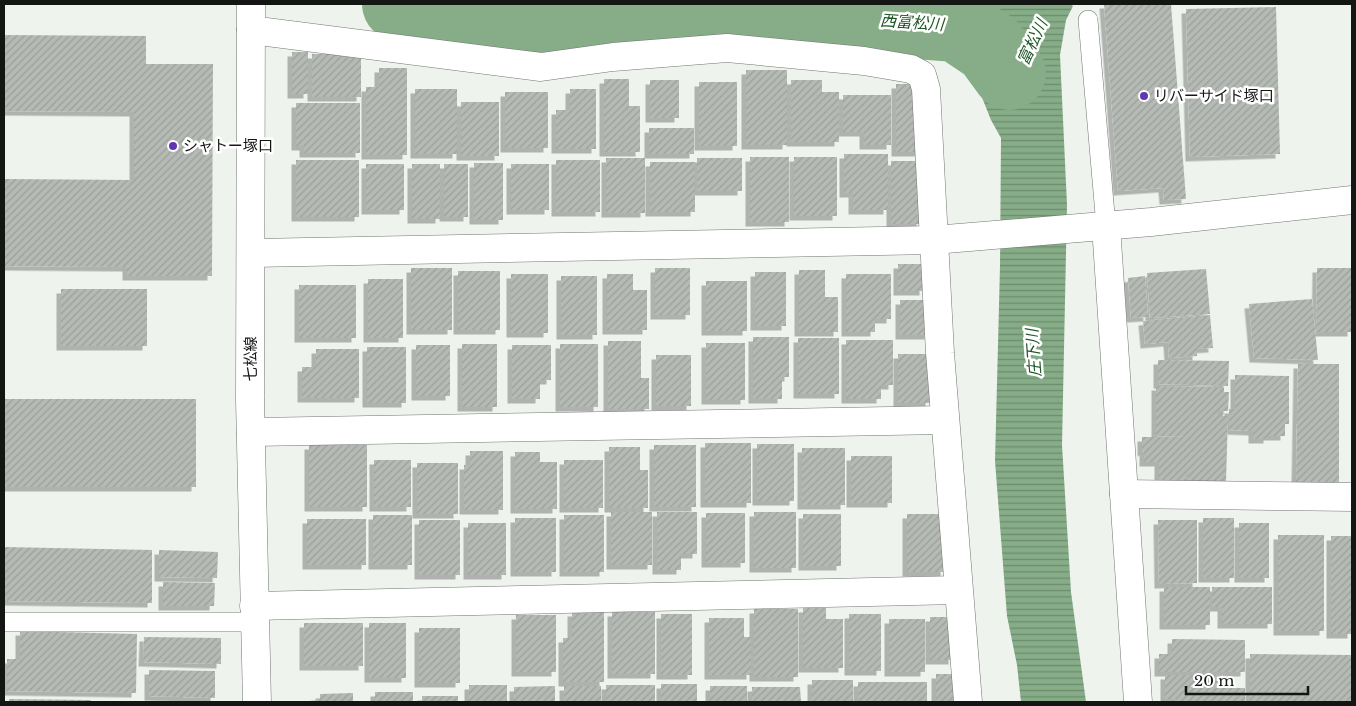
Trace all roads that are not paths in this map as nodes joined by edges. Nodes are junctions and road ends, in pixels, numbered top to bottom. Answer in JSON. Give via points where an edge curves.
{"nodes":[{"id":1,"x":251,"y":16,"type":"edge"},
{"id":2,"x":1088,"y":20,"type":"dead end"},
{"id":3,"x":1352,"y":200,"type":"edge"},
{"id":4,"x":1096,"y":227,"type":"junction"},
{"id":5,"x":946,"y":239,"type":"junction"},
{"id":6,"x":251,"y":253,"type":"junction"},
{"id":7,"x":946,"y":420,"type":"junction"},
{"id":8,"x":251,"y":432,"type":"junction"},
{"id":9,"x":1124,"y":494,"type":"junction"},
{"id":10,"x":1352,"y":497,"type":"edge"},
{"id":11,"x":958,"y":590,"type":"junction"},
{"id":12,"x":255,"y":614,"type":"junction"},
{"id":13,"x":4,"y":622,"type":"edge"},
{"id":14,"x":257,"y":702,"type":"edge"},
{"id":15,"x":968,"y":702,"type":"edge"},
{"id":16,"x":1138,"y":702,"type":"edge"}],
"edges":[{"from":1,"to":5,"type":"street","via":[[540,67],[612,57],[727,48],[864,61],[911,69],[922,75],[926,89]]},
{"from":1,"to":6,"type":"street","name":"七松線"},
{"from":2,"to":4,"type":"lane"},
{"from":3,"to":4,"type":"street"},
{"from":4,"to":5,"type":"street"},
{"from":4,"to":9,"type":"street"},
{"from":5,"to":6,"type":"street"},
{"from":5,"to":7,"type":"street"},
{"from":6,"to":8,"type":"street","name":"七松線"},
{"from":7,"to":8,"type":"street"},
{"from":7,"to":11,"type":"street"},
{"from":8,"to":12,"type":"street","name":"七松線"},
{"from":9,"to":10,"type":"street"},
{"from":9,"to":16,"type":"street"},
{"from":11,"to":12,"type":"street"},
{"from":11,"to":15,"type":"street"},
{"from":12,"to":13,"type":"lane"},
{"from":12,"to":14,"type":"street","name":"七松線"}]}
